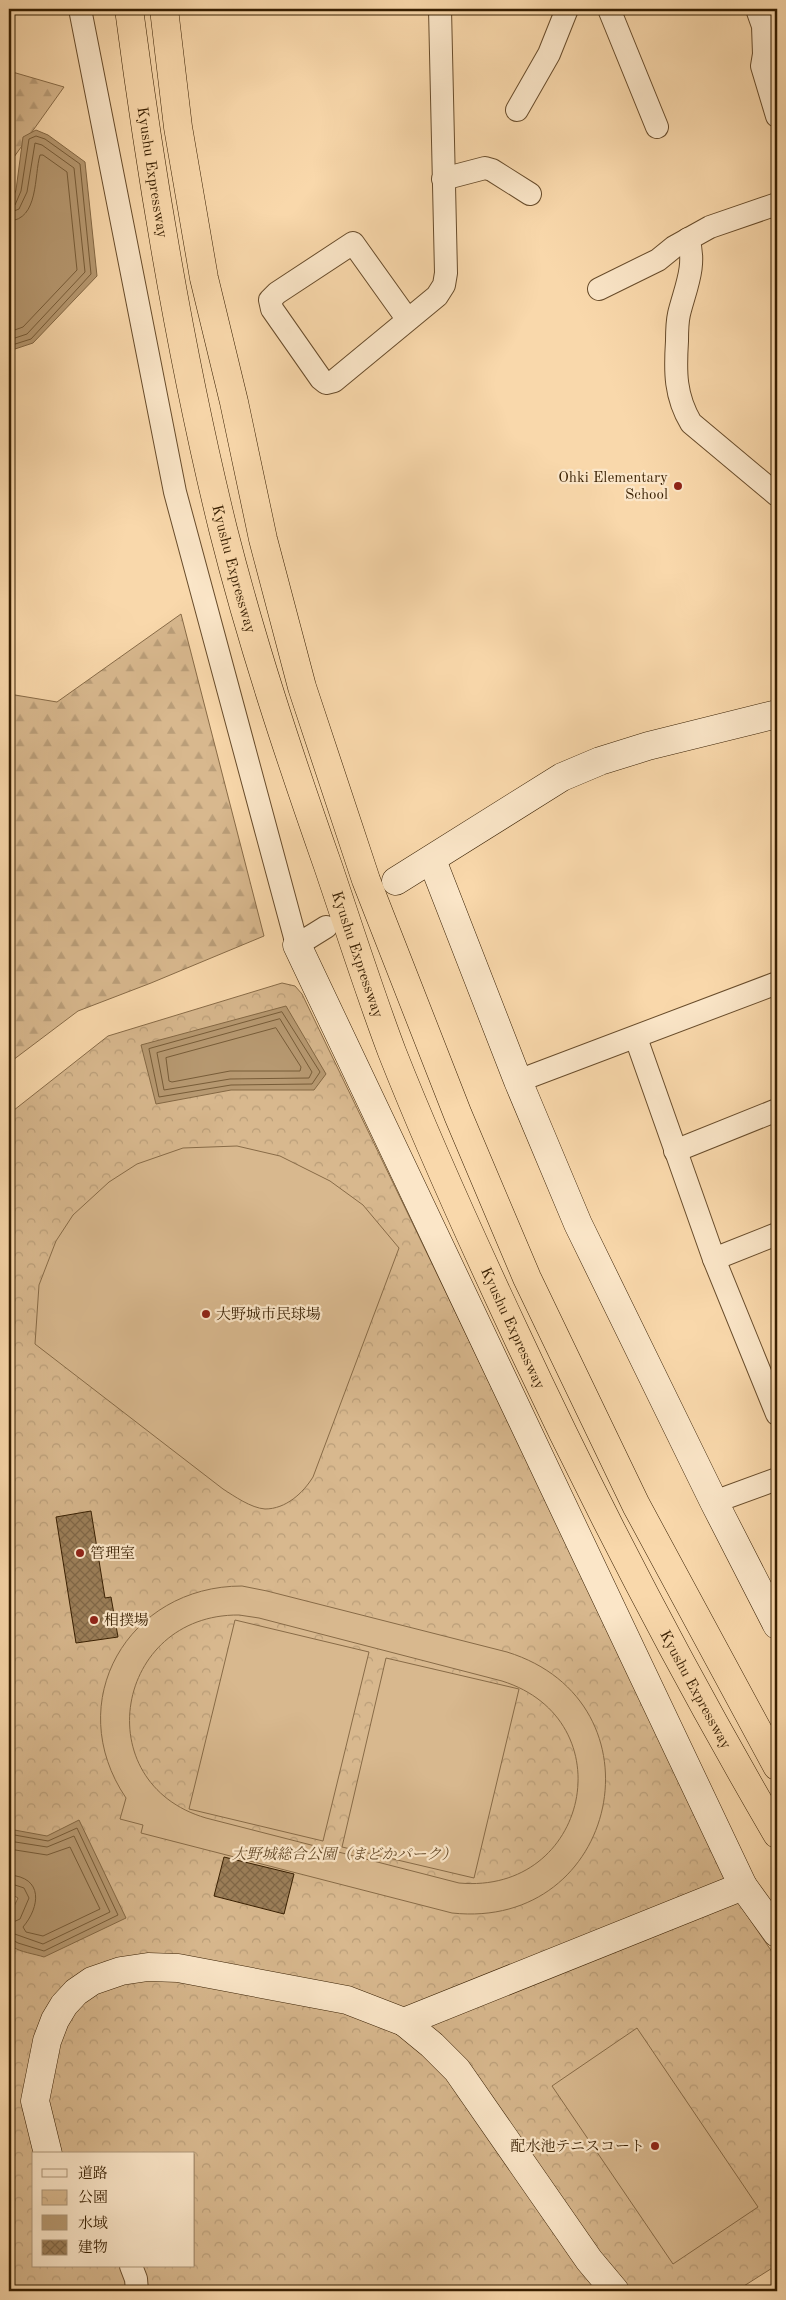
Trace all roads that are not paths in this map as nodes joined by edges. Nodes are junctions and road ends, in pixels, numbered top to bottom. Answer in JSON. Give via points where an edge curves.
{"nodes":[{"id":1,"x":80,"y":9,"type":"edge"},
{"id":2,"x":129,"y":9,"type":"edge"},
{"id":3,"x":164,"y":9,"type":"edge"},
{"id":4,"x":172,"y":9,"type":"edge"},
{"id":5,"x":440,"y":9,"type":"edge"},
{"id":6,"x":567,"y":9,"type":"edge"},
{"id":7,"x":609,"y":9,"type":"edge"},
{"id":8,"x":757,"y":9,"type":"edge"},
{"id":9,"x":517,"y":110,"type":"dead end"},
{"id":10,"x":777,"y":116,"type":"edge"},
{"id":11,"x":657,"y":127,"type":"dead end"},
{"id":12,"x":178,"y":128,"type":"junction"},
{"id":13,"x":443,"y":179,"type":"junction"},
{"id":14,"x":530,"y":194,"type":"dead end"},
{"id":15,"x":777,"y":204,"type":"edge"},
{"id":16,"x":688,"y":239,"type":"junction"},
{"id":17,"x":599,"y":289,"type":"dead end"},
{"id":18,"x":408,"y":320,"type":"junction"},
{"id":19,"x":777,"y":495,"type":"edge"},
{"id":20,"x":777,"y":714,"type":"edge"},
{"id":21,"x":432,"y":860,"type":"junction"},
{"id":22,"x":396,"y":881,"type":"dead end"},
{"id":23,"x":326,"y":927,"type":"dead end"},
{"id":24,"x":297,"y":945,"type":"junction"},
{"id":25,"x":777,"y":983,"type":"edge"},
{"id":26,"x":636,"y":1038,"type":"junction"},
{"id":27,"x":518,"y":1081,"type":"junction"},
{"id":28,"x":777,"y":1110,"type":"edge"},
{"id":29,"x":675,"y":1151,"type":"junction"},
{"id":30,"x":777,"y":1234,"type":"edge"},
{"id":31,"x":714,"y":1258,"type":"junction"},
{"id":32,"x":777,"y":1414,"type":"edge"},
{"id":33,"x":777,"y":1478,"type":"edge"},
{"id":34,"x":714,"y":1502,"type":"junction"},
{"id":35,"x":777,"y":1625,"type":"edge"},
{"id":36,"x":777,"y":1766,"type":"edge"},
{"id":37,"x":777,"y":1834,"type":"edge"},
{"id":38,"x":743,"y":1886,"type":"junction"},
{"id":39,"x":777,"y":1933,"type":"edge"},
{"id":40,"x":404,"y":2022,"type":"junction"},
{"id":41,"x":48,"y":2152,"type":"edge"},
{"id":42,"x":132,"y":2268,"type":"edge"},
{"id":43,"x":138,"y":2291,"type":"edge"},
{"id":44,"x":615,"y":2291,"type":"edge"}],
"edges":[{"from":1,"to":24,"type":"street","via":[[175,492]]},
{"from":2,"to":37,"type":"highway","name":"Kyushu Expressway","via":[[171,280],[199,428],[224,534],[254,644],[391,1050],[460,1214],[548,1402],[677,1654]]},
{"from":3,"to":12,"type":"highway"},
{"from":4,"to":12,"type":"highway"},
{"from":5,"to":13,"type":"street"},
{"from":6,"to":9,"type":"street","via":[[549,54]]},
{"from":7,"to":11,"type":"street"},
{"from":8,"to":10,"type":"street","via":[[763,26],[762,66]]},
{"from":12,"to":36,"type":"highway","via":[[204,278],[263,539],[302,687],[366,880],[458,1114],[531,1286],[636,1504]]},
{"from":13,"to":14,"type":"street","via":[[485,168]]},
{"from":13,"to":18,"type":"street","via":[[444,285],[437,296]]},
{"from":15,"to":16,"type":"street","via":[[740,215]]},
{"from":16,"to":17,"type":"street","via":[[658,260]]},
{"from":16,"to":19,"type":"street","via":[[692,265],[678,317],[675,369],[682,408],[691,423]]},
{"from":18,"to":18,"type":"street","via":[[334,381],[326,383],[272,309],[270,300],[353,243]]},
{"from":20,"to":21,"type":"street","via":[[648,746],[562,777]]},
{"from":21,"to":22,"type":"street"},
{"from":21,"to":27,"type":"street"},
{"from":23,"to":24,"type":"street"},
{"from":24,"to":38,"type":"street"},
{"from":25,"to":26,"type":"street"},
{"from":26,"to":27,"type":"street"},
{"from":26,"to":29,"type":"street"},
{"from":27,"to":34,"type":"street","via":[[586,1243]]},
{"from":28,"to":29,"type":"street"},
{"from":29,"to":31,"type":"street"},
{"from":30,"to":31,"type":"street"},
{"from":31,"to":32,"type":"street"},
{"from":33,"to":34,"type":"street"},
{"from":34,"to":35,"type":"street"},
{"from":38,"to":39,"type":"street"},
{"from":38,"to":40,"type":"street"},
{"from":40,"to":41,"type":"street","via":[[347,2000],[178,1968],[148,1967],[121,1971],[92,1981],[64,2005],[47,2040],[35,2102]]},
{"from":40,"to":44,"type":"street","via":[[457,2070],[589,2260]]},
{"from":42,"to":43,"type":"street"}]}
